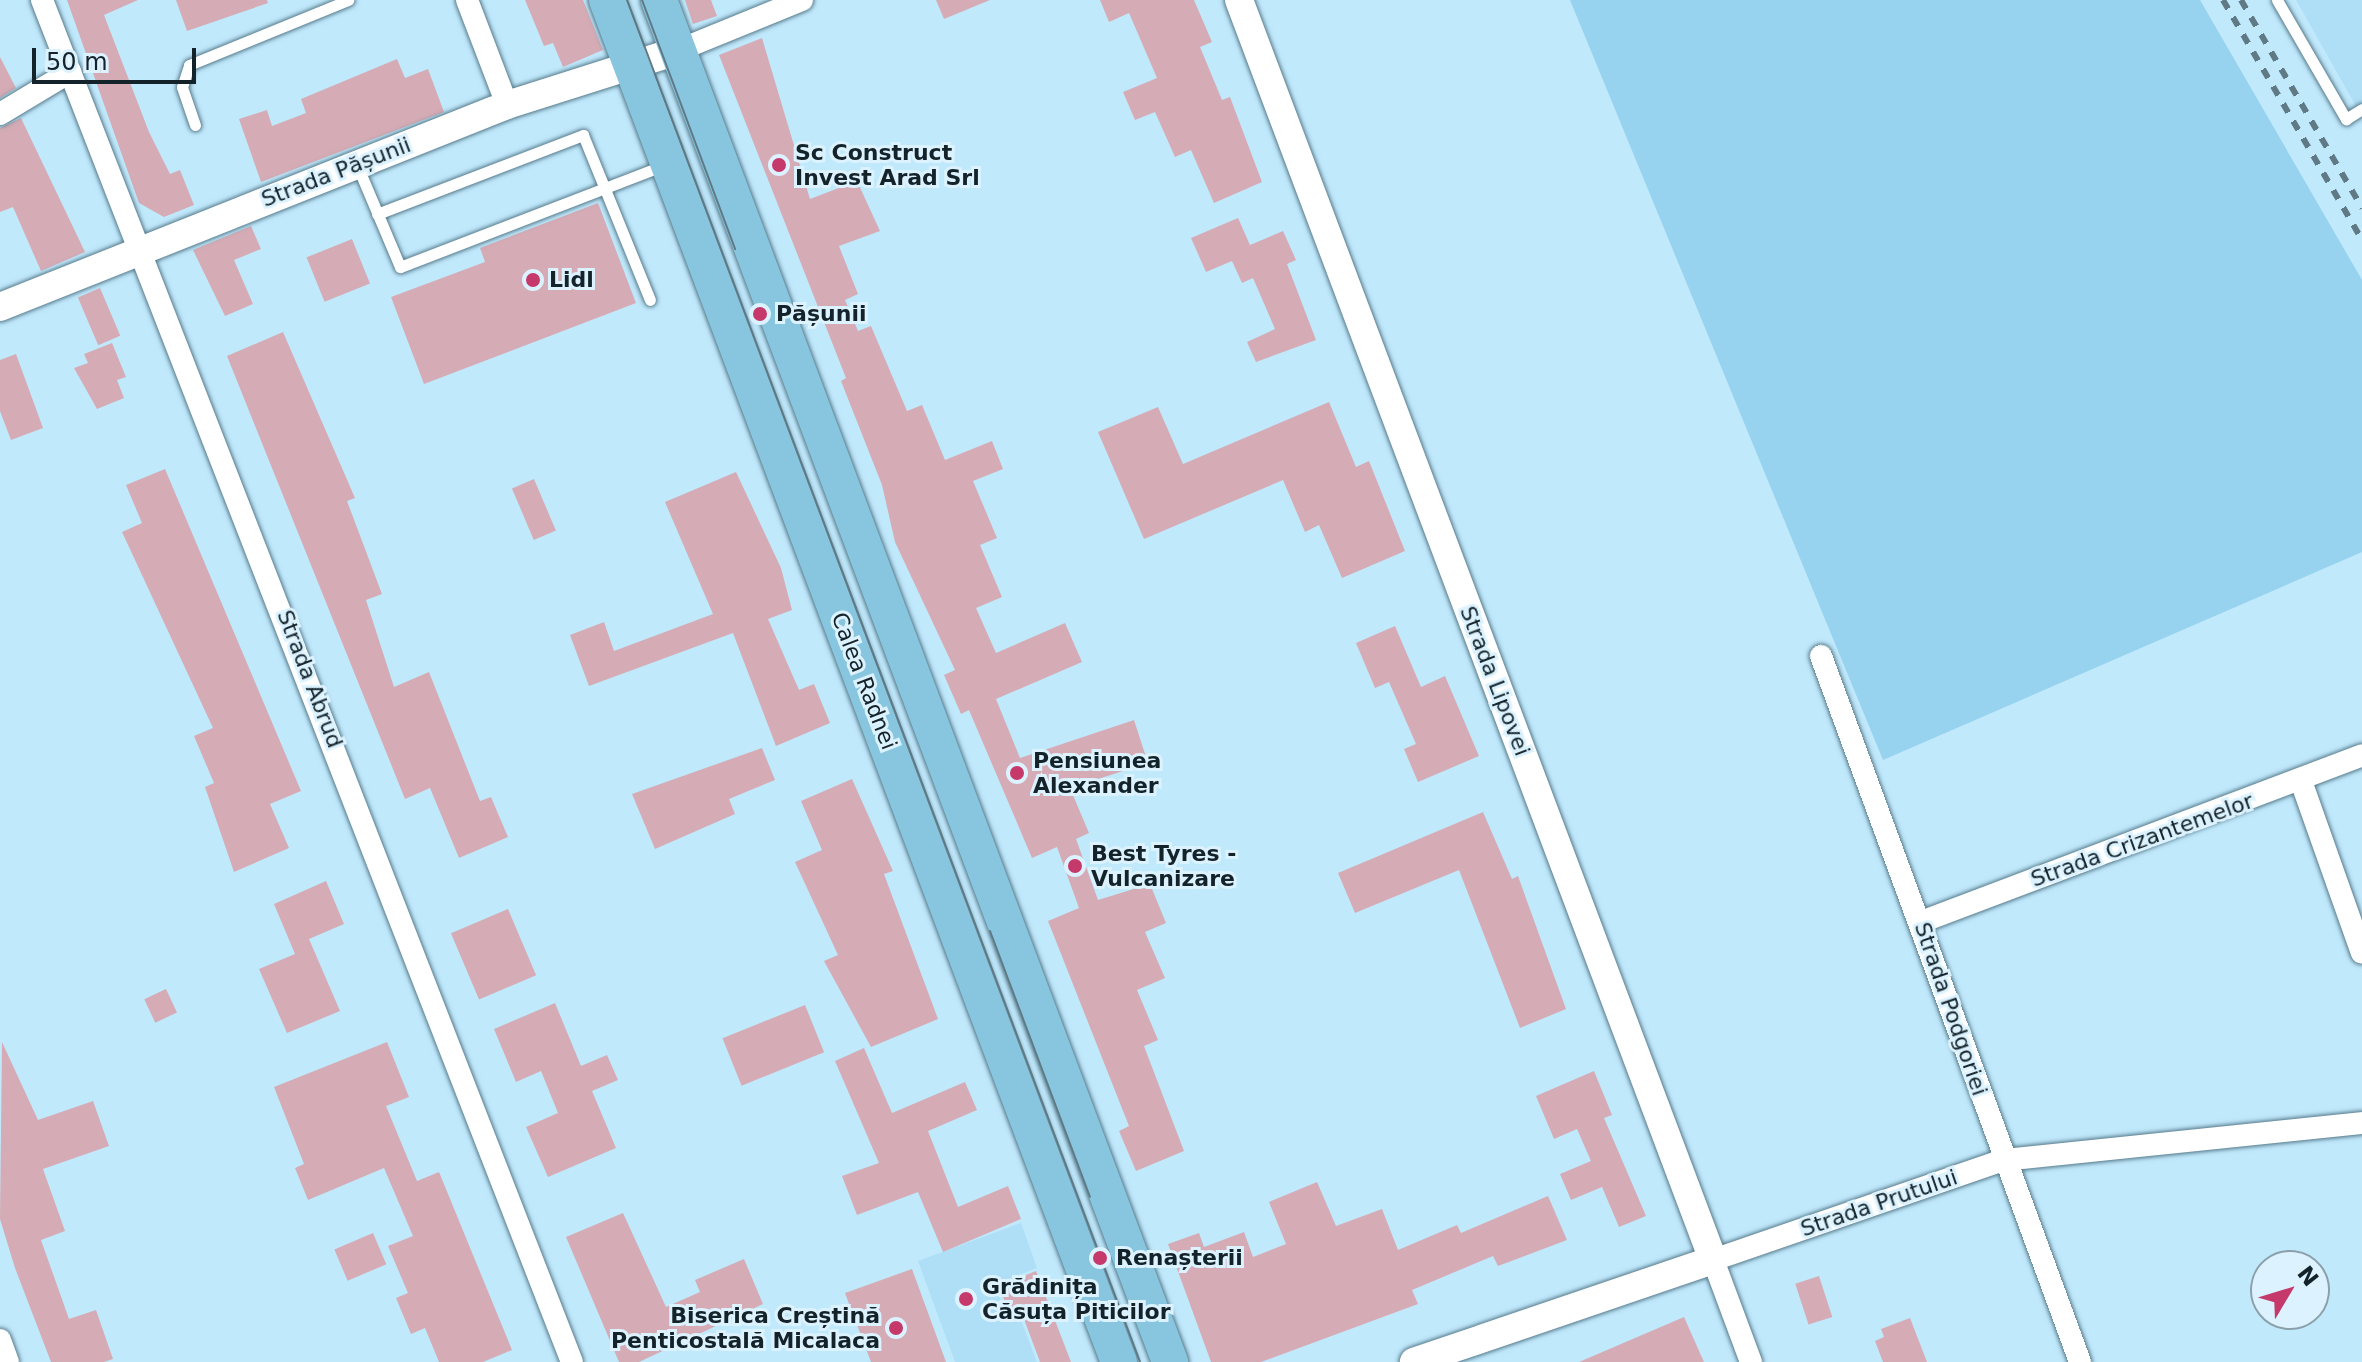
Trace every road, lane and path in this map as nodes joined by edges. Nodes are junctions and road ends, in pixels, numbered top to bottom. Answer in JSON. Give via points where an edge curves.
{"nodes":[{"id":1,"x":42,"y":0,"type":"edge"},
{"id":2,"x":348,"y":0,"type":"edge"},
{"id":3,"x":467,"y":0,"type":"edge"},
{"id":4,"x":607,"y":0,"type":"edge"},
{"id":5,"x":659,"y":0,"type":"edge"},
{"id":6,"x":802,"y":0,"type":"edge"},
{"id":7,"x":1239,"y":0,"type":"edge"},
{"id":8,"x":2277,"y":0,"type":"edge"},
{"id":9,"x":677,"y":51,"type":"junction"},
{"id":10,"x":629,"y":61,"type":"junction"},
{"id":11,"x":70,"y":72,"type":"junction"},
{"id":12,"x":507,"y":105,"type":"junction"},
{"id":13,"x":2362,"y":109,"type":"edge"},
{"id":14,"x":0,"y":114,"type":"edge"},
{"id":15,"x":195,"y":125,"type":"dead end"},
{"id":16,"x":666,"y":164,"type":"junction"},
{"id":17,"x":356,"y":165,"type":"junction"},
{"id":18,"x":606,"y":187,"type":"junction"},
{"id":19,"x":377,"y":214,"type":"junction"},
{"id":20,"x":138,"y":250,"type":"junction"},
{"id":21,"x":650,"y":300,"type":"dead end"},
{"id":22,"x":0,"y":307,"type":"edge"},
{"id":23,"x":1821,"y":656,"type":"dead end"},
{"id":24,"x":2362,"y":755,"type":"edge"},
{"id":25,"x":2301,"y":781,"type":"junction"},
{"id":26,"x":1921,"y":922,"type":"junction"},
{"id":27,"x":2362,"y":953,"type":"edge"},
{"id":28,"x":2362,"y":1123,"type":"edge"},
{"id":29,"x":2004,"y":1160,"type":"junction"},
{"id":30,"x":1713,"y":1260,"type":"junction"},
{"id":31,"x":0,"y":1340,"type":"edge"},
{"id":32,"x":8,"y":1362,"type":"edge"},
{"id":33,"x":572,"y":1362,"type":"edge"},
{"id":34,"x":1119,"y":1362,"type":"edge"},
{"id":35,"x":1170,"y":1362,"type":"edge"},
{"id":36,"x":1414,"y":1362,"type":"edge"},
{"id":37,"x":1751,"y":1362,"type":"edge"},
{"id":38,"x":2080,"y":1362,"type":"edge"}],
"edges":[{"from":1,"to":11,"type":"street","name":"Strada Abrud"},
{"from":2,"to":15,"type":"lane","via":[[189,65],[182,87]]},
{"from":3,"to":12,"type":"street"},
{"from":4,"to":10,"type":"main road","name":"Calea Radnei"},
{"from":5,"to":9,"type":"main road"},
{"from":6,"to":9,"type":"street"},
{"from":7,"to":30,"type":"street","name":"Strada Lipovei"},
{"from":8,"to":13,"type":"lane","via":[[2346,119]]},
{"from":9,"to":10,"type":"street","name":"Strada Pășunii"},
{"from":9,"to":35,"type":"main road"},
{"from":10,"to":12,"type":"street","name":"Strada Pășunii"},
{"from":10,"to":16,"type":"main road","name":"Calea Radnei"},
{"from":11,"to":14,"type":"street"},
{"from":11,"to":20,"type":"street","name":"Strada Abrud"},
{"from":12,"to":17,"type":"street","name":"Strada Pășunii"},
{"from":16,"to":18,"type":"lane"},
{"from":16,"to":34,"type":"main road","name":"Calea Radnei"},
{"from":17,"to":19,"type":"lane"},
{"from":17,"to":20,"type":"street","name":"Strada Pășunii"},
{"from":18,"to":19,"type":"lane","via":[[578,134]]},
{"from":18,"to":19,"type":"lane","via":[[405,267]]},
{"from":18,"to":21,"type":"lane"},
{"from":20,"to":22,"type":"street","name":"Strada Pășunii"},
{"from":20,"to":33,"type":"street","name":"Strada Abrud","via":[[165,300]]},
{"from":23,"to":26,"type":"street","name":"Strada Podgoriei"},
{"from":24,"to":25,"type":"street","name":"Strada Crizantemelor"},
{"from":25,"to":26,"type":"street","name":"Strada Crizantemelor"},
{"from":25,"to":27,"type":"street"},
{"from":26,"to":29,"type":"street","name":"Strada Podgoriei"},
{"from":28,"to":29,"type":"street","name":"Strada Prutului"},
{"from":29,"to":30,"type":"street","name":"Strada Prutului"},
{"from":29,"to":38,"type":"street","name":"Strada Podgoriei"},
{"from":30,"to":36,"type":"street","name":"Strada Prutului"},
{"from":30,"to":37,"type":"street","name":"Strada Lipovei"},
{"from":31,"to":32,"type":"street"}]}
